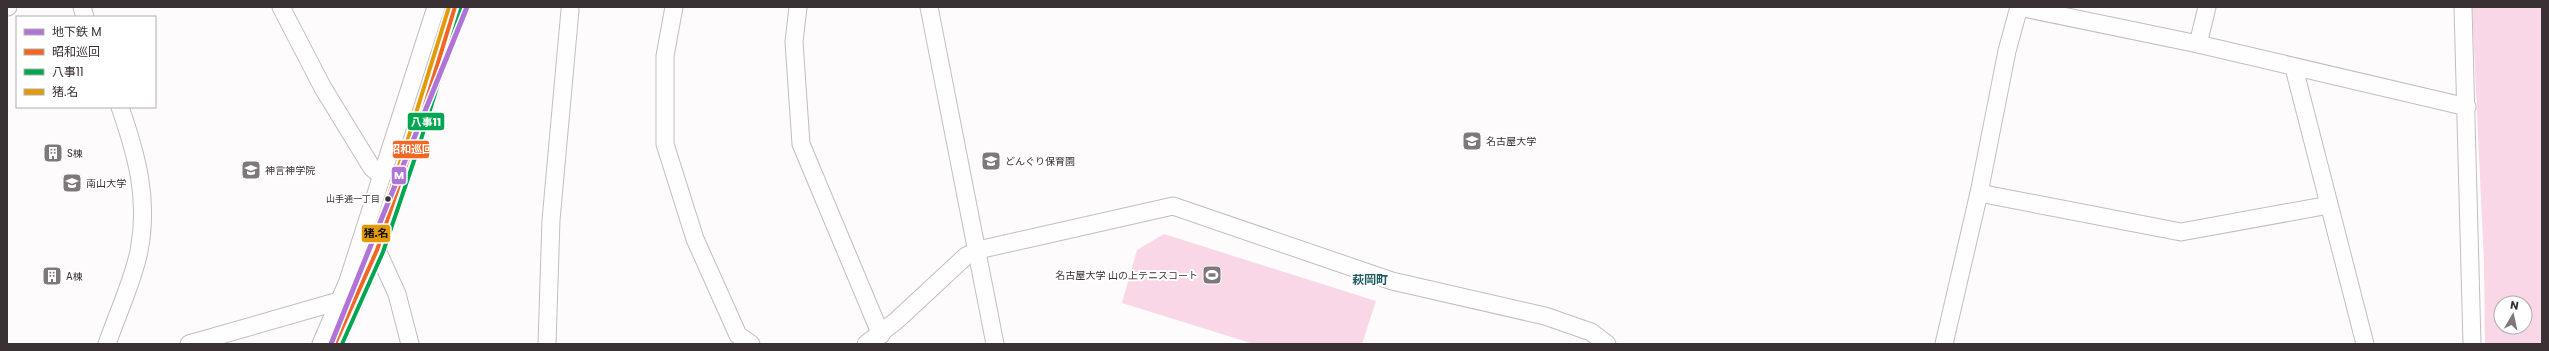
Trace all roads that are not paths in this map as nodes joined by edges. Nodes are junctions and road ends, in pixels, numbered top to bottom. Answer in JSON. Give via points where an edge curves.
{"nodes":[{"id":1,"x":281,"y":7,"type":"edge"},
{"id":2,"x":436,"y":7,"type":"edge"},
{"id":3,"x":455,"y":7,"type":"edge"},
{"id":4,"x":674,"y":7,"type":"edge"},
{"id":5,"x":798,"y":7,"type":"edge"},
{"id":6,"x":928,"y":7,"type":"edge"},
{"id":7,"x":2019,"y":7,"type":"edge"},
{"id":8,"x":2207,"y":7,"type":"edge"},
{"id":9,"x":2463,"y":7,"type":"edge"},
{"id":10,"x":571,"y":8,"type":"edge"},
{"id":11,"x":2198,"y":44,"type":"junction"},
{"id":12,"x":2294,"y":68,"type":"junction"},
{"id":13,"x":2467,"y":107,"type":"junction"},
{"id":14,"x":120,"y":108,"type":"edge"},
{"id":15,"x":381,"y":176,"type":"junction"},
{"id":16,"x":1979,"y":193,"type":"junction"},
{"id":17,"x":2329,"y":205,"type":"junction"},
{"id":18,"x":377,"y":250,"type":"junction"},
{"id":19,"x":978,"y":250,"type":"junction"},
{"id":20,"x":339,"y":301,"type":"junction"},
{"id":21,"x":880,"y":335,"type":"junction"},
{"id":22,"x":107,"y":344,"type":"edge"},
{"id":23,"x":189,"y":344,"type":"edge"},
{"id":24,"x":321,"y":344,"type":"edge"},
{"id":25,"x":335,"y":344,"type":"edge"},
{"id":26,"x":410,"y":344,"type":"edge"},
{"id":27,"x":547,"y":344,"type":"edge"},
{"id":28,"x":751,"y":344,"type":"edge"},
{"id":29,"x":866,"y":344,"type":"edge"},
{"id":30,"x":995,"y":344,"type":"edge"},
{"id":31,"x":1607,"y":344,"type":"edge"},
{"id":32,"x":1944,"y":344,"type":"edge"},
{"id":33,"x":2365,"y":344,"type":"edge"},
{"id":34,"x":2472,"y":344,"type":"edge"}],
"edges":[{"from":1,"to":15,"type":"street","via":[[323,88],[372,168]]},
{"from":2,"to":15,"type":"street"},
{"from":3,"to":18,"type":"street"},
{"from":4,"to":28,"type":"street","via":[[665,56],[665,144],[696,239],[738,335]]},
{"from":5,"to":21,"type":"street","via":[[794,42],[801,144]]},
{"from":6,"to":19,"type":"street"},
{"from":7,"to":11,"type":"street"},
{"from":7,"to":16,"type":"street","via":[[2007,52]]},
{"from":8,"to":11,"type":"street"},
{"from":9,"to":13,"type":"street"},
{"from":10,"to":27,"type":"street","via":[[550,220]]},
{"from":11,"to":12,"type":"street"},
{"from":12,"to":13,"type":"street"},
{"from":12,"to":17,"type":"street"},
{"from":13,"to":34,"type":"street"},
{"from":14,"to":22,"type":"street","via":[[138,162],[143,216],[139,252]]},
{"from":15,"to":20,"type":"street"},
{"from":16,"to":17,"type":"street","via":[[2180,232]]},
{"from":16,"to":32,"type":"street"},
{"from":17,"to":33,"type":"street"},
{"from":18,"to":25,"type":"street"},
{"from":18,"to":26,"type":"street","via":[[397,294]]},
{"from":19,"to":21,"type":"street","via":[[966,256]]},
{"from":19,"to":30,"type":"street"},
{"from":19,"to":31,"type":"street","via":[[1173,206],[1392,281],[1545,316],[1591,332]]},
{"from":20,"to":23,"type":"street"},
{"from":20,"to":24,"type":"street"},
{"from":21,"to":29,"type":"street"}]}
